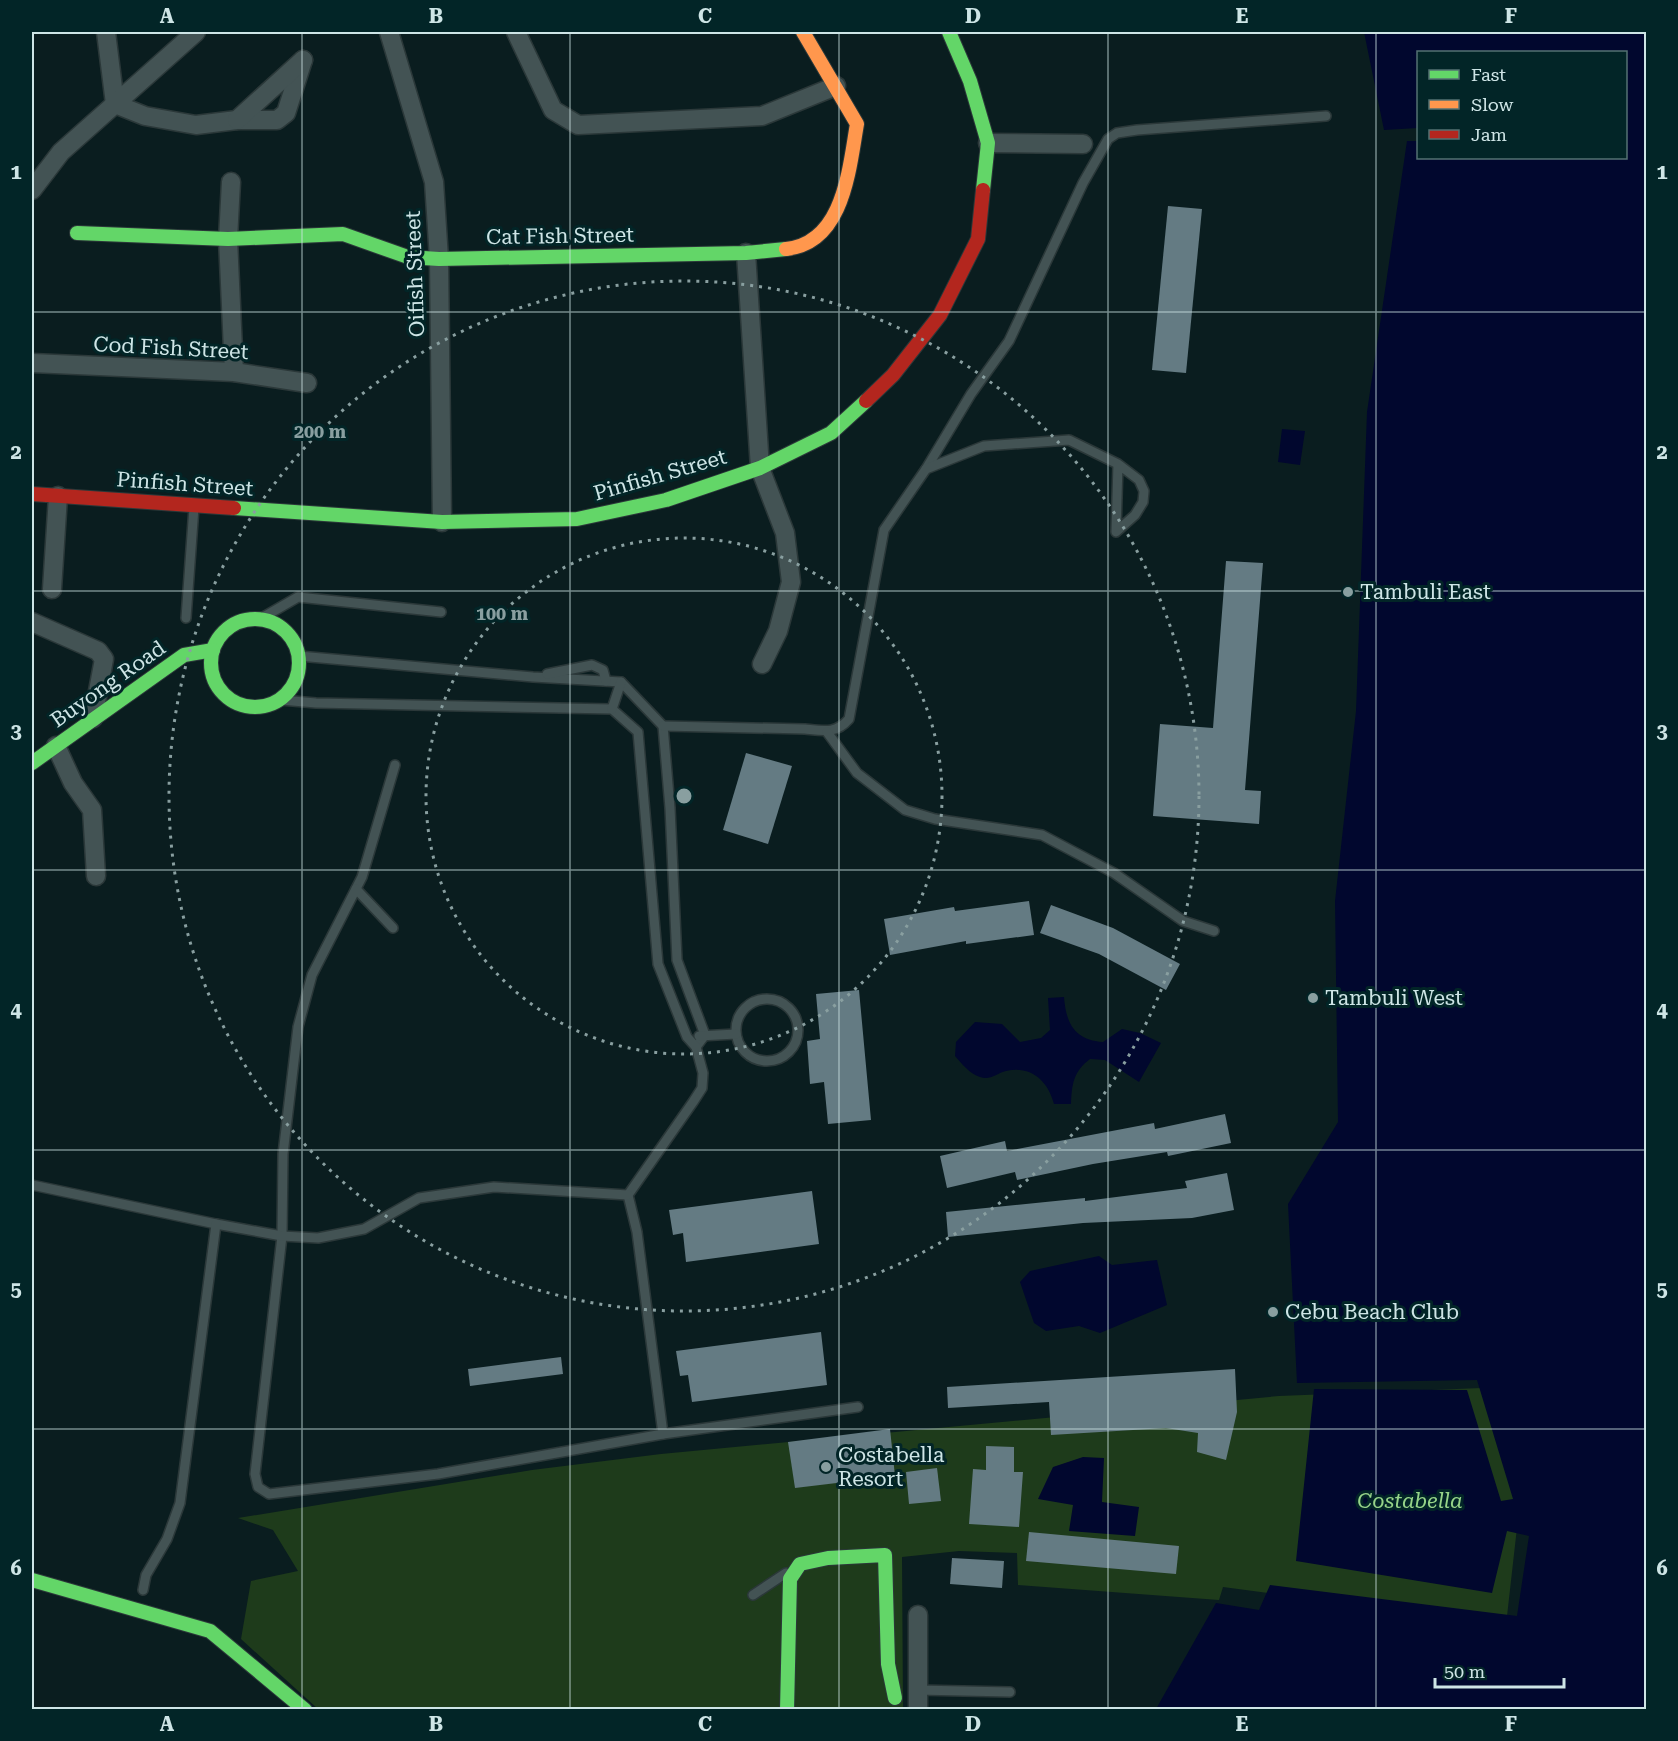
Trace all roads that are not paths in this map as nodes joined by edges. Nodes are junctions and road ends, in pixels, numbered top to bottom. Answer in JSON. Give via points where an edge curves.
{"nodes":[{"id":1,"x":106,"y":32,"type":"edge"},
{"id":2,"x":196,"y":32,"type":"edge"},
{"id":3,"x":388,"y":32,"type":"edge"},
{"id":4,"x":516,"y":32,"type":"edge"},
{"id":5,"x":803,"y":32,"type":"edge"},
{"id":6,"x":949,"y":32,"type":"edge"},
{"id":7,"x":836,"y":86,"type":"junction"},
{"id":8,"x":115,"y":104,"type":"junction"},
{"id":9,"x":1326,"y":116,"type":"dead end"},
{"id":10,"x":237,"y":120,"type":"dead end"},
{"id":11,"x":987,"y":143,"type":"junction"},
{"id":12,"x":1083,"y":144,"type":"dead end"},
{"id":13,"x":231,"y":182,"type":"dead end"},
{"id":14,"x":32,"y":190,"type":"edge"},
{"id":15,"x":77,"y":232,"type":"dead end"},
{"id":16,"x":228,"y":239,"type":"junction"},
{"id":17,"x":746,"y":253,"type":"junction"},
{"id":18,"x":439,"y":259,"type":"junction"},
{"id":19,"x":32,"y":363,"type":"edge"},
{"id":20,"x":234,"y":372,"type":"junction"},
{"id":21,"x":307,"y":383,"type":"dead end"},
{"id":22,"x":1118,"y":464,"type":"junction"},
{"id":23,"x":760,"y":468,"type":"junction"},
{"id":24,"x":926,"y":469,"type":"junction"},
{"id":25,"x":32,"y":494,"type":"edge"},
{"id":26,"x":58,"y":496,"type":"junction"},
{"id":27,"x":194,"y":506,"type":"junction"},
{"id":28,"x":442,"y":522,"type":"junction"},
{"id":29,"x":52,"y":590,"type":"dead end"},
{"id":30,"x":441,"y":612,"type":"dead end"},
{"id":31,"x":186,"y":618,"type":"dead end"},
{"id":32,"x":260,"y":619,"type":"junction"},
{"id":33,"x":32,"y":622,"type":"edge"},
{"id":34,"x":213,"y":650,"type":"junction"},
{"id":35,"x":299,"y":656,"type":"junction"},
{"id":36,"x":762,"y":664,"type":"dead end"},
{"id":37,"x":533,"y":677,"type":"junction"},
{"id":38,"x":606,"y":681,"type":"junction"},
{"id":39,"x":621,"y":682,"type":"junction"},
{"id":40,"x":281,"y":700,"type":"junction"},
{"id":41,"x":612,"y":709,"type":"junction"},
{"id":42,"x":93,"y":718,"type":"junction"},
{"id":43,"x":663,"y":726,"type":"junction"},
{"id":44,"x":827,"y":732,"type":"junction"},
{"id":45,"x":56,"y":746,"type":"junction"},
{"id":46,"x":32,"y":763,"type":"edge"},
{"id":47,"x":395,"y":765,"type":"dead end"},
{"id":48,"x":96,"y":876,"type":"dead end"},
{"id":49,"x":356,"y":889,"type":"junction"},
{"id":50,"x":393,"y":928,"type":"dead end"},
{"id":51,"x":1214,"y":931,"type":"dead end"},
{"id":52,"x":677,"y":960,"type":"junction"},
{"id":53,"x":658,"y":964,"type":"junction"},
{"id":54,"x":686,"y":989,"type":"junction"},
{"id":55,"x":669,"y":993,"type":"junction"},
{"id":56,"x":736,"y":1034,"type":"junction"},
{"id":57,"x":705,"y":1035,"type":"junction"},
{"id":58,"x":687,"y":1037,"type":"junction"},
{"id":59,"x":696,"y":1047,"type":"junction"},
{"id":60,"x":32,"y":1185,"type":"edge"},
{"id":61,"x":628,"y":1195,"type":"junction"},
{"id":62,"x":216,"y":1224,"type":"junction"},
{"id":63,"x":282,"y":1236,"type":"junction"},
{"id":64,"x":858,"y":1407,"type":"dead end"},
{"id":65,"x":663,"y":1434,"type":"junction"},
{"id":66,"x":794,"y":1568,"type":"junction"},
{"id":67,"x":32,"y":1580,"type":"edge"},
{"id":68,"x":143,"y":1590,"type":"dead end"},
{"id":69,"x":753,"y":1595,"type":"dead end"},
{"id":70,"x":918,"y":1615,"type":"dead end"},
{"id":71,"x":917,"y":1690,"type":"junction"},
{"id":72,"x":1010,"y":1692,"type":"dead end"},
{"id":73,"x":895,"y":1698,"type":"dead end"},
{"id":74,"x":305,"y":1710,"type":"edge"},
{"id":75,"x":787,"y":1710,"type":"edge"},
{"id":76,"x":918,"y":1710,"type":"edge"}],
"edges":[{"from":1,"to":8,"type":"street"},
{"from":2,"to":8,"type":"street"},
{"from":3,"to":18,"type":"street","name":"Oifish Street","via":[[434,182]]},
{"from":4,"to":7,"type":"street","via":[[553,110],[578,125],[762,116]]},
{"from":5,"to":7,"type":"street","name":"Cat Fish Street"},
{"from":6,"to":11,"type":"street","name":"Pinfish Street","via":[[970,81]]},
{"from":7,"to":17,"type":"street","name":"Cat Fish Street","via":[[856,124],[844,194],[830,222],[802,247]]},
{"from":8,"to":10,"type":"street","via":[[145,116],[196,125]]},
{"from":8,"to":14,"type":"street","via":[[51,161]]},
{"from":9,"to":24,"type":"lane","via":[[1137,130],[1117,133],[1108,139],[1083,183],[1009,341],[971,394]]},
{"from":11,"to":12,"type":"street"},
{"from":11,"to":23,"type":"street","name":"Pinfish Street","via":[[978,239],[940,315],[893,375],[831,433]]},
{"from":13,"to":16,"type":"street"},
{"from":15,"to":16,"type":"street","name":"Cat Fish Street"},
{"from":16,"to":18,"type":"street","name":"Cat Fish Street","via":[[343,234],[408,257]]},
{"from":16,"to":20,"type":"street"},
{"from":17,"to":18,"type":"street","name":"Cat Fish Street"},
{"from":17,"to":23,"type":"street"},
{"from":18,"to":28,"type":"street","name":"Oifish Street"},
{"from":19,"to":20,"type":"street","name":"Cod Fish Street"},
{"from":20,"to":21,"type":"street","name":"Cod Fish Street"},
{"from":22,"to":22,"type":"lane","via":[[1118,475],[1116,532],[1143,502],[1139,480]]},
{"from":22,"to":24,"type":"lane","via":[[1069,440],[984,446]]},
{"from":23,"to":28,"type":"street","name":"Pinfish Street","via":[[666,500],[577,519]]},
{"from":23,"to":36,"type":"street","via":[[785,533],[791,582],[778,631]]},
{"from":24,"to":44,"type":"lane","via":[[884,531],[849,719],[841,729]]},
{"from":25,"to":26,"type":"street","name":"Pinfish Street"},
{"from":26,"to":27,"type":"street","name":"Pinfish Street"},
{"from":26,"to":29,"type":"street"},
{"from":27,"to":28,"type":"street","name":"Pinfish Street"},
{"from":27,"to":31,"type":"lane"},
{"from":30,"to":32,"type":"lane","via":[[298,597]]},
{"from":32,"to":34,"type":"street","via":[[235,624],[220,636]]},
{"from":32,"to":35,"type":"street","via":[[289,635]]},
{"from":33,"to":42,"type":"street","via":[[98,651],[104,659]]},
{"from":34,"to":40,"type":"street","via":[[213,673],[230,699],[261,708]]},
{"from":34,"to":42,"type":"street","name":"Buyong Road","via":[[184,655]]},
{"from":35,"to":37,"type":"lane"},
{"from":35,"to":40,"type":"street","via":[[296,680]]},
{"from":37,"to":38,"type":"lane"},
{"from":37,"to":38,"type":"lane","via":[[592,665],[603,670]]},
{"from":38,"to":39,"type":"lane"},
{"from":39,"to":41,"type":"lane"},
{"from":39,"to":43,"type":"lane"},
{"from":40,"to":41,"type":"lane"},
{"from":41,"to":53,"type":"lane","via":[[638,732]]},
{"from":42,"to":45,"type":"street","name":"Buyong Road"},
{"from":43,"to":44,"type":"lane"},
{"from":43,"to":52,"type":"lane"},
{"from":44,"to":51,"type":"lane","via":[[857,773],[905,810],[935,819],[1041,836],[1114,873],[1183,921]]},
{"from":45,"to":46,"type":"street","name":"Buyong Road"},
{"from":45,"to":48,"type":"street","via":[[73,783],[92,810]]},
{"from":47,"to":49,"type":"lane"},
{"from":49,"to":50,"type":"lane"},
{"from":49,"to":63,"type":"lane","via":[[312,975],[298,1027],[283,1154]]},
{"from":52,"to":53,"type":"lane"},
{"from":52,"to":54,"type":"lane"},
{"from":53,"to":55,"type":"lane"},
{"from":54,"to":55,"type":"lane"},
{"from":54,"to":57,"type":"lane"},
{"from":55,"to":58,"type":"lane"},
{"from":56,"to":56,"type":"lane","via":[[746,1054],[766,1062],[776,1059],[787,1055],[798,1037],[796,1015],[780,1000],[758,1000],[741,1013]]},
{"from":56,"to":57,"type":"lane"},
{"from":57,"to":58,"type":"lane"},
{"from":57,"to":59,"type":"lane"},
{"from":58,"to":59,"type":"lane"},
{"from":59,"to":61,"type":"lane","via":[[703,1073],[702,1088]]},
{"from":60,"to":62,"type":"lane"},
{"from":61,"to":63,"type":"lane","via":[[494,1186],[419,1198],[364,1228],[318,1238]]},
{"from":61,"to":65,"type":"lane","via":[[637,1232]]},
{"from":62,"to":63,"type":"lane"},
{"from":62,"to":68,"type":"lane","via":[[180,1503],[167,1539],[146,1575]]},
{"from":63,"to":65,"type":"lane","via":[[255,1474],[258,1487],[269,1494],[438,1474]]},
{"from":64,"to":65,"type":"lane"},
{"from":66,"to":69,"type":"lane"},
{"from":66,"to":73,"type":"street","via":[[810,1561],[885,1555],[888,1664]]},
{"from":66,"to":75,"type":"street","via":[[790,1579]]},
{"from":67,"to":74,"type":"street","via":[[210,1631]]},
{"from":70,"to":71,"type":"street"},
{"from":71,"to":72,"type":"lane"},
{"from":71,"to":76,"type":"street"}]}
